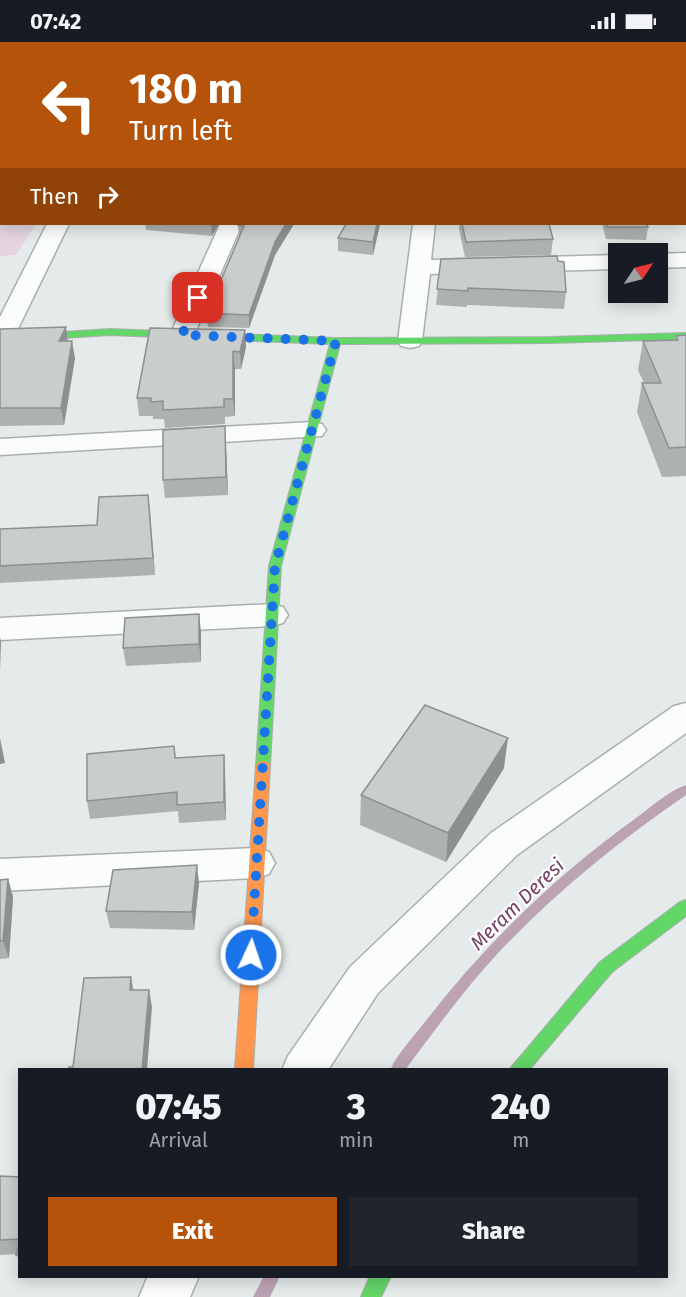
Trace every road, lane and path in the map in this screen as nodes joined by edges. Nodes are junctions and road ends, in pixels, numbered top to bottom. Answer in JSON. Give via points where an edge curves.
{"nodes":[{"id":1,"x":58,"y":225,"type":"edge"},
{"id":2,"x":231,"y":225,"type":"edge"},
{"id":3,"x":424,"y":225,"type":"edge"},
{"id":4,"x":686,"y":260,"type":"edge"},
{"id":5,"x":668,"y":261,"type":"edge"},
{"id":6,"x":608,"y":262,"type":"edge"},
{"id":7,"x":418,"y":267,"type":"junction"},
{"id":8,"x":182,"y":335,"type":"junction"},
{"id":9,"x":686,"y":336,"type":"edge"},
{"id":10,"x":1,"y":339,"type":"edge"},
{"id":11,"x":336,"y":341,"type":"junction"},
{"id":12,"x":410,"y":341,"type":"junction"},
{"id":13,"x":312,"y":430,"type":"junction"},
{"id":14,"x":0,"y":447,"type":"edge"},
{"id":15,"x":272,"y":615,"type":"junction"},
{"id":16,"x":0,"y":629,"type":"edge"},
{"id":17,"x":686,"y":715,"type":"edge"},
{"id":18,"x":256,"y":863,"type":"junction"},
{"id":19,"x":0,"y":875,"type":"edge"},
{"id":20,"x":686,"y":907,"type":"edge"},
{"id":21,"x":244,"y":1068,"type":"edge"},
{"id":22,"x":304,"y":1068,"type":"edge"},
{"id":23,"x":520,"y":1068,"type":"edge"},
{"id":24,"x":174,"y":1278,"type":"edge"},
{"id":25,"x":380,"y":1278,"type":"edge"},
{"id":26,"x":163,"y":1297,"type":"edge"},
{"id":27,"x":371,"y":1297,"type":"edge"}],
"edges":[{"from":1,"to":10,"type":"street"},
{"from":2,"to":8,"type":"street"},
{"from":3,"to":7,"type":"street"},
{"from":4,"to":5,"type":"street"},
{"from":6,"to":7,"type":"street"},
{"from":7,"to":12,"type":"street"},
{"from":8,"to":10,"type":"street","via":[[110,332]]},
{"from":8,"to":11,"type":"street"},
{"from":9,"to":12,"type":"street"},
{"from":11,"to":12,"type":"street"},
{"from":11,"to":13,"type":"street"},
{"from":13,"to":14,"type":"street"},
{"from":13,"to":15,"type":"street","via":[[275,566]]},
{"from":15,"to":16,"type":"street"},
{"from":15,"to":18,"type":"street"},
{"from":17,"to":22,"type":"street","via":[[504,844],[364,980]]},
{"from":18,"to":19,"type":"street"},
{"from":18,"to":21,"type":"street"},
{"from":20,"to":23,"type":"street","via":[[606,967]]},
{"from":24,"to":26,"type":"street"},
{"from":25,"to":27,"type":"street"}]}
